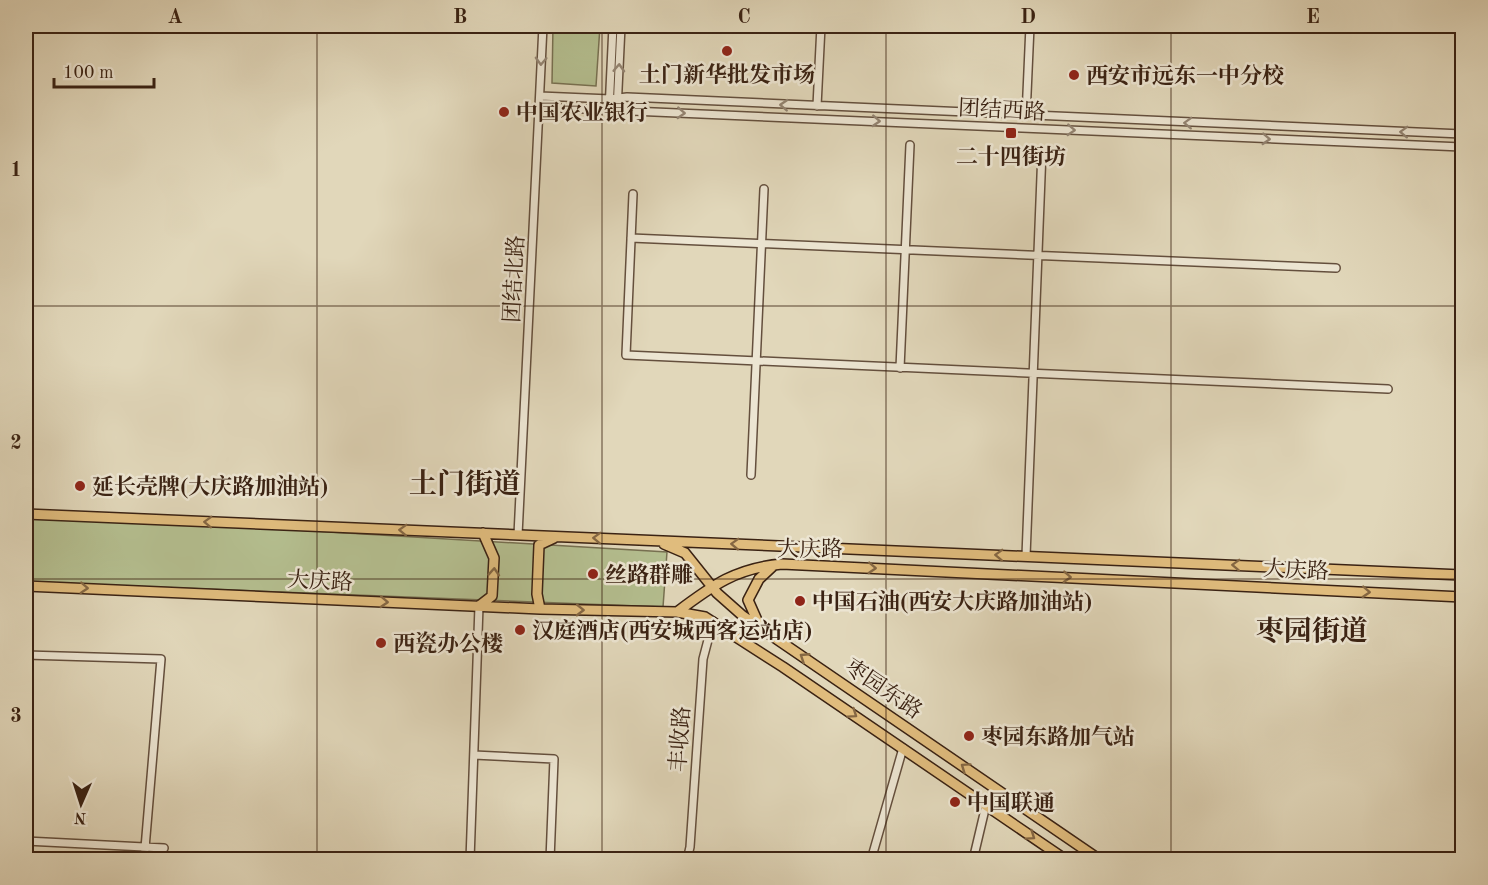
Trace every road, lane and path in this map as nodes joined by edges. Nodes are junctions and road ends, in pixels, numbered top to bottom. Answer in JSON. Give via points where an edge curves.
{"nodes":[{"id":1,"x":543,"y":26,"type":"edge"},
{"id":2,"x":613,"y":26,"type":"edge"},
{"id":3,"x":621,"y":26,"type":"edge"},
{"id":4,"x":821,"y":26,"type":"edge"},
{"id":5,"x":1030,"y":26,"type":"edge"},
{"id":6,"x":540,"y":96,"type":"junction"},
{"id":7,"x":614,"y":98,"type":"junction"},
{"id":8,"x":817,"y":106,"type":"junction"},
{"id":9,"x":539,"y":107,"type":"junction"},
{"id":10,"x":613,"y":110,"type":"junction"},
{"id":11,"x":1026,"y":116,"type":"junction"},
{"id":12,"x":1462,"y":134,"type":"edge"},
{"id":13,"x":910,"y":145,"type":"dead end"},
{"id":14,"x":1462,"y":147,"type":"edge"},
{"id":15,"x":1042,"y":151,"type":"dead end"},
{"id":16,"x":764,"y":189,"type":"dead end"},
{"id":17,"x":633,"y":194,"type":"dead end"},
{"id":18,"x":631,"y":238,"type":"junction"},
{"id":19,"x":762,"y":244,"type":"junction"},
{"id":20,"x":905,"y":250,"type":"junction"},
{"id":21,"x":1038,"y":257,"type":"junction"},
{"id":22,"x":1336,"y":268,"type":"dead end"},
{"id":23,"x":756,"y":361,"type":"junction"},
{"id":24,"x":900,"y":368,"type":"junction"},
{"id":25,"x":1033,"y":374,"type":"junction"},
{"id":26,"x":1388,"y":388,"type":"dead end"},
{"id":27,"x":751,"y":476,"type":"dead end"},
{"id":28,"x":26,"y":514,"type":"edge"},
{"id":29,"x":483,"y":533,"type":"junction"},
{"id":30,"x":518,"y":535,"type":"junction"},
{"id":31,"x":556,"y":537,"type":"junction"},
{"id":32,"x":656,"y":541,"type":"junction"},
{"id":33,"x":814,"y":547,"type":"junction"},
{"id":34,"x":1026,"y":556,"type":"junction"},
{"id":35,"x":775,"y":565,"type":"junction"},
{"id":36,"x":814,"y":566,"type":"junction"},
{"id":37,"x":1462,"y":575,"type":"edge"},
{"id":38,"x":26,"y":585,"type":"edge"},
{"id":39,"x":712,"y":586,"type":"junction"},
{"id":40,"x":1462,"y":597,"type":"edge"},
{"id":41,"x":479,"y":606,"type":"junction"},
{"id":42,"x":540,"y":609,"type":"junction"},
{"id":43,"x":677,"y":612,"type":"junction"},
{"id":44,"x":713,"y":621,"type":"junction"},
{"id":45,"x":761,"y":629,"type":"junction"},
{"id":46,"x":26,"y":655,"type":"edge"},
{"id":47,"x":903,"y":748,"type":"junction"},
{"id":48,"x":474,"y":755,"type":"junction"},
{"id":49,"x":986,"y":805,"type":"junction"},
{"id":50,"x":26,"y":841,"type":"edge"},
{"id":51,"x":145,"y":846,"type":"junction"},
{"id":52,"x":164,"y":848,"type":"dead end"},
{"id":53,"x":144,"y":860,"type":"edge"},
{"id":54,"x":470,"y":860,"type":"edge"},
{"id":55,"x":550,"y":860,"type":"edge"},
{"id":56,"x":687,"y":860,"type":"edge"},
{"id":57,"x":871,"y":860,"type":"edge"},
{"id":58,"x":972,"y":860,"type":"edge"},
{"id":59,"x":1066,"y":860,"type":"edge"},
{"id":60,"x":1100,"y":860,"type":"edge"}],
"edges":[{"from":1,"to":6,"type":"street","name":"团结北路","one_way":true},
{"from":2,"to":7,"type":"street"},
{"from":7,"to":3,"type":"street","one_way":true},
{"from":4,"to":8,"type":"street"},
{"from":5,"to":11,"type":"street"},
{"from":6,"to":7,"type":"street","name":"团结西路"},
{"from":6,"to":9,"type":"street","name":"团结北路"},
{"from":8,"to":7,"type":"street","name":"团结西路","one_way":true},
{"from":7,"to":10,"type":"street"},
{"from":8,"to":11,"type":"street","name":"团结西路"},
{"from":9,"to":10,"type":"street","name":"团结西路"},
{"from":9,"to":30,"type":"street","name":"团结北路"},
{"from":10,"to":14,"type":"street","name":"团结西路","one_way":true},
{"from":12,"to":11,"type":"street","name":"团结西路","one_way":true},
{"from":13,"to":20,"type":"street"},
{"from":15,"to":21,"type":"street"},
{"from":16,"to":19,"type":"street"},
{"from":17,"to":18,"type":"street"},
{"from":18,"to":19,"type":"street"},
{"from":18,"to":23,"type":"street","via":[[626,355]]},
{"from":19,"to":20,"type":"street"},
{"from":19,"to":23,"type":"street"},
{"from":20,"to":21,"type":"street"},
{"from":20,"to":24,"type":"street"},
{"from":21,"to":22,"type":"street"},
{"from":21,"to":25,"type":"street"},
{"from":23,"to":24,"type":"street"},
{"from":23,"to":27,"type":"street"},
{"from":24,"to":25,"type":"street"},
{"from":25,"to":26,"type":"street"},
{"from":25,"to":34,"type":"street"},
{"from":29,"to":28,"type":"main road","name":"大庆路","one_way":true},
{"from":29,"to":30,"type":"main road","name":"大庆路"},
{"from":41,"to":29,"type":"main road","one_way":true,"via":[[492,596],[495,558]]},
{"from":30,"to":31,"type":"main road","name":"大庆路"},
{"from":32,"to":31,"type":"main road","name":"大庆路","one_way":true},
{"from":31,"to":42,"type":"main road","via":[[539,545]]},
{"from":33,"to":32,"type":"main road","name":"大庆路","one_way":true},
{"from":32,"to":39,"type":"main road","name":"枣园东路","via":[[685,553]]},
{"from":34,"to":33,"type":"main road","name":"大庆路","one_way":true},
{"from":33,"to":36,"type":"main road"},
{"from":37,"to":34,"type":"main road","name":"大庆路","one_way":true},
{"from":35,"to":36,"type":"main road","name":"大庆路"},
{"from":35,"to":39,"type":"main road","name":"大庆路","via":[[737,574]]},
{"from":35,"to":45,"type":"main road","via":[[759,579],[748,600]]},
{"from":36,"to":40,"type":"main road","name":"大庆路","one_way":true},
{"from":38,"to":41,"type":"main road","name":"大庆路","one_way":true},
{"from":39,"to":43,"type":"main road","name":"大庆路"},
{"from":39,"to":45,"type":"main road","name":"枣园东路"},
{"from":41,"to":42,"type":"main road","name":"大庆路"},
{"from":41,"to":48,"type":"street"},
{"from":42,"to":43,"type":"main road","name":"大庆路","one_way":true},
{"from":43,"to":44,"type":"main road","name":"枣园东路"},
{"from":44,"to":47,"type":"main road","name":"枣园东路","one_way":true},
{"from":44,"to":56,"type":"street","name":"丰收路","via":[[703,659]]},
{"from":60,"to":45,"type":"main road","name":"枣园东路","one_way":true},
{"from":46,"to":51,"type":"street","via":[[161,659]]},
{"from":47,"to":49,"type":"main road","name":"枣园东路"},
{"from":47,"to":57,"type":"street"},
{"from":48,"to":54,"type":"street"},
{"from":48,"to":55,"type":"street","via":[[555,759]]},
{"from":49,"to":58,"type":"street"},
{"from":49,"to":59,"type":"main road","name":"枣园东路","one_way":true},
{"from":50,"to":51,"type":"street"},
{"from":51,"to":52,"type":"street"},
{"from":51,"to":53,"type":"street"}]}
